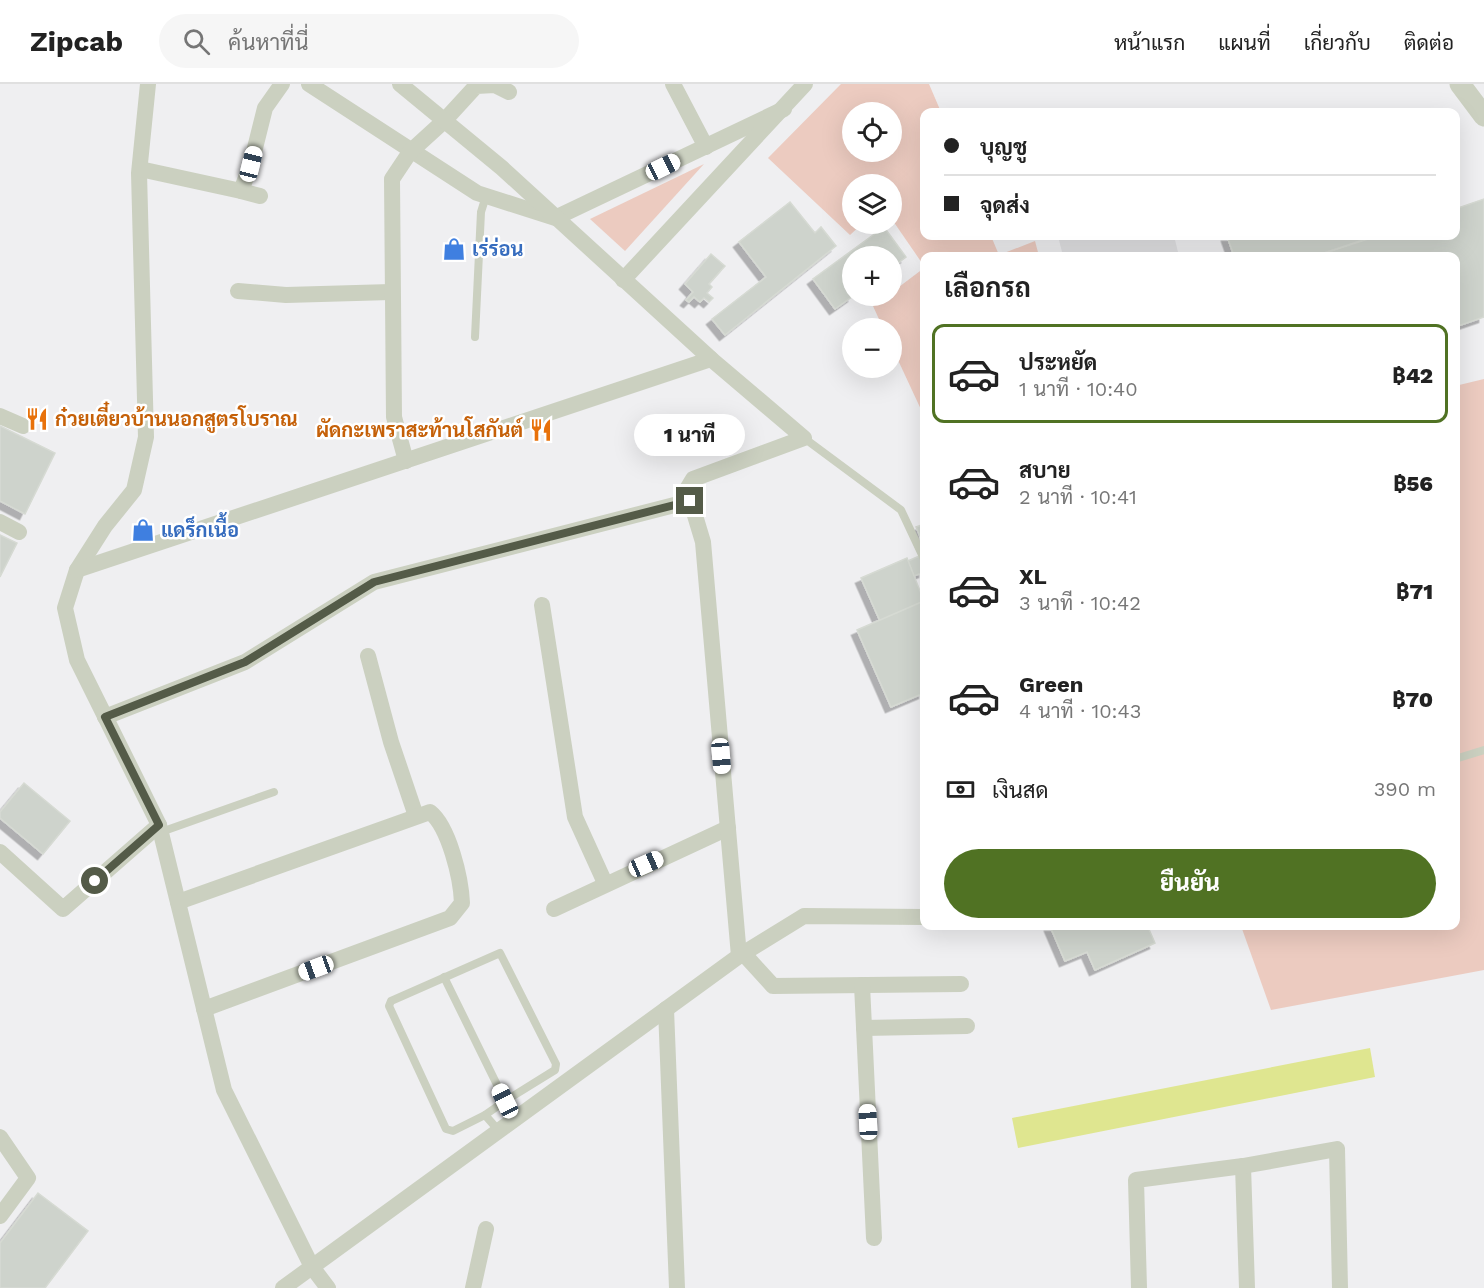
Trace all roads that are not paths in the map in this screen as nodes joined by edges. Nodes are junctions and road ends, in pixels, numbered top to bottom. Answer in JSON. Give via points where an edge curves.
{"nodes":[{"id":1,"x":148,"y":84,"type":"edge"},
{"id":2,"x":282,"y":84,"type":"edge"},
{"id":3,"x":309,"y":84,"type":"edge"},
{"id":4,"x":400,"y":84,"type":"edge"},
{"id":5,"x":673,"y":84,"type":"edge"},
{"id":6,"x":805,"y":84,"type":"edge"},
{"id":7,"x":1460,"y":84,"type":"edge"},
{"id":8,"x":509,"y":92,"type":"dead end"},
{"id":9,"x":784,"y":109,"type":"junction"},
{"id":10,"x":1484,"y":116,"type":"edge"},
{"id":11,"x":444,"y":121,"type":"junction"},
{"id":12,"x":706,"y":147,"type":"junction"},
{"id":13,"x":410,"y":152,"type":"junction"},
{"id":14,"x":140,"y":169,"type":"junction"},
{"id":15,"x":241,"y":191,"type":"junction"},
{"id":16,"x":260,"y":196,"type":"dead end"},
{"id":17,"x":486,"y":196,"type":"junction"},
{"id":18,"x":555,"y":218,"type":"junction"},
{"id":19,"x":623,"y":280,"type":"junction"},
{"id":20,"x":238,"y":291,"type":"dead end"},
{"id":21,"x":391,"y":292,"type":"junction"},
{"id":22,"x":475,"y":337,"type":"dead end"},
{"id":23,"x":711,"y":359,"type":"junction"},
{"id":24,"x":0,"y":416,"type":"edge"},
{"id":25,"x":23,"y":426,"type":"dead end"},
{"id":26,"x":804,"y":438,"type":"junction"},
{"id":27,"x":406,"y":460,"type":"junction"},
{"id":28,"x":690,"y":501,"type":"junction"},
{"id":29,"x":0,"y":522,"type":"edge"},
{"id":30,"x":19,"y":532,"type":"dead end"},
{"id":31,"x":920,"y":550,"type":"edge"},
{"id":32,"x":77,"y":570,"type":"junction"},
{"id":33,"x":542,"y":605,"type":"dead end"},
{"id":34,"x":368,"y":656,"type":"dead end"},
{"id":35,"x":105,"y":717,"type":"junction"},
{"id":36,"x":1484,"y":750,"type":"edge"},
{"id":37,"x":1460,"y":757,"type":"edge"},
{"id":38,"x":274,"y":792,"type":"dead end"},
{"id":39,"x":416,"y":816,"type":"junction"},
{"id":40,"x":728,"y":828,"type":"junction"},
{"id":41,"x":160,"y":829,"type":"junction"},
{"id":42,"x":0,"y":852,"type":"edge"},
{"id":43,"x":605,"y":882,"type":"junction"},
{"id":44,"x":178,"y":902,"type":"junction"},
{"id":45,"x":554,"y":909,"type":"dead end"},
{"id":46,"x":920,"y":917,"type":"edge"},
{"id":47,"x":741,"y":955,"type":"junction"},
{"id":48,"x":444,"y":977,"type":"junction"},
{"id":49,"x":961,"y":984,"type":"dead end"},
{"id":50,"x":862,"y":985,"type":"junction"},
{"id":51,"x":204,"y":1009,"type":"junction"},
{"id":52,"x":666,"y":1009,"type":"junction"},
{"id":53,"x":967,"y":1026,"type":"dead end"},
{"id":54,"x":864,"y":1028,"type":"junction"},
{"id":55,"x":505,"y":1101,"type":"junction"},
{"id":56,"x":485,"y":1115,"type":"junction"},
{"id":57,"x":499,"y":1131,"type":"junction"},
{"id":58,"x":0,"y":1137,"type":"edge"},
{"id":59,"x":1243,"y":1166,"type":"junction"},
{"id":60,"x":0,"y":1216,"type":"edge"},
{"id":61,"x":486,"y":1229,"type":"dead end"},
{"id":62,"x":874,"y":1238,"type":"dead end"},
{"id":63,"x":312,"y":1268,"type":"junction"},
{"id":64,"x":283,"y":1288,"type":"edge"},
{"id":65,"x":328,"y":1288,"type":"edge"},
{"id":66,"x":473,"y":1288,"type":"edge"},
{"id":67,"x":677,"y":1288,"type":"edge"},
{"id":68,"x":1139,"y":1288,"type":"edge"},
{"id":69,"x":1247,"y":1288,"type":"edge"},
{"id":70,"x":1340,"y":1288,"type":"edge"}],
"edges":[{"from":1,"to":14,"type":"street"},
{"from":2,"to":15,"type":"street","via":[[265,108]]},
{"from":3,"to":13,"type":"street"},
{"from":4,"to":11,"type":"street"},
{"from":5,"to":12,"type":"street"},
{"from":6,"to":9,"type":"street"},
{"from":7,"to":10,"type":"street"},
{"from":8,"to":11,"type":"street","via":[[495,85],[476,86]]},
{"from":9,"to":12,"type":"street"},
{"from":9,"to":19,"type":"street"},
{"from":11,"to":13,"type":"street"},
{"from":11,"to":18,"type":"street"},
{"from":12,"to":18,"type":"street"},
{"from":13,"to":17,"type":"street"},
{"from":13,"to":21,"type":"street","via":[[392,179]]},
{"from":14,"to":15,"type":"street"},
{"from":14,"to":32,"type":"street","via":[[146,436],[134,490]]},
{"from":15,"to":16,"type":"street"},
{"from":17,"to":18,"type":"street"},
{"from":17,"to":22,"type":"lane"},
{"from":18,"to":19,"type":"street"},
{"from":19,"to":23,"type":"street"},
{"from":20,"to":21,"type":"street","via":[[286,295]]},
{"from":21,"to":27,"type":"street","via":[[394,417]]},
{"from":23,"to":26,"type":"street"},
{"from":23,"to":27,"type":"street"},
{"from":24,"to":25,"type":"street"},
{"from":26,"to":28,"type":"street","via":[[693,479],[687,489]]},
{"from":26,"to":31,"type":"lane","via":[[901,510]]},
{"from":27,"to":32,"type":"street"},
{"from":28,"to":35,"type":"street","via":[[374,582],[245,662]]},
{"from":28,"to":40,"type":"street","via":[[703,542]]},
{"from":29,"to":30,"type":"street"},
{"from":32,"to":35,"type":"street","via":[[65,608],[77,660]]},
{"from":33,"to":43,"type":"street","via":[[575,817]]},
{"from":34,"to":39,"type":"street"},
{"from":35,"to":41,"type":"street"},
{"from":36,"to":37,"type":"lane"},
{"from":38,"to":41,"type":"lane"},
{"from":39,"to":44,"type":"street"},
{"from":39,"to":51,"type":"street","via":[[430,812],[440,820],[454,862],[462,903],[450,918]]},
{"from":40,"to":43,"type":"street"},
{"from":40,"to":47,"type":"street"},
{"from":41,"to":42,"type":"street","via":[[63,909]]},
{"from":41,"to":44,"type":"street"},
{"from":43,"to":45,"type":"street"},
{"from":44,"to":51,"type":"street"},
{"from":46,"to":47,"type":"street","via":[[804,916]]},
{"from":47,"to":50,"type":"street","via":[[773,986]]},
{"from":47,"to":52,"type":"street"},
{"from":48,"to":55,"type":"lane"},
{"from":48,"to":55,"type":"lane","via":[[498,952],[555,1060],[555,1070]]},
{"from":48,"to":56,"type":"lane","via":[[391,1001],[389,1006],[446,1129],[453,1131]]},
{"from":49,"to":50,"type":"street"},
{"from":50,"to":54,"type":"street"},
{"from":51,"to":63,"type":"street","via":[[224,1089]]},
{"from":52,"to":57,"type":"street"},
{"from":52,"to":67,"type":"street"},
{"from":53,"to":54,"type":"street"},
{"from":54,"to":62,"type":"street"},
{"from":55,"to":56,"type":"lane"},
{"from":56,"to":57,"type":"lane"},
{"from":57,"to":63,"type":"street"},
{"from":58,"to":60,"type":"street","via":[[28,1178]]},
{"from":59,"to":68,"type":"street","via":[[1136,1180]]},
{"from":59,"to":69,"type":"street"},
{"from":59,"to":70,"type":"street","via":[[1337,1149]]},
{"from":61,"to":66,"type":"street"},
{"from":63,"to":64,"type":"street"},
{"from":63,"to":65,"type":"street"}]}
